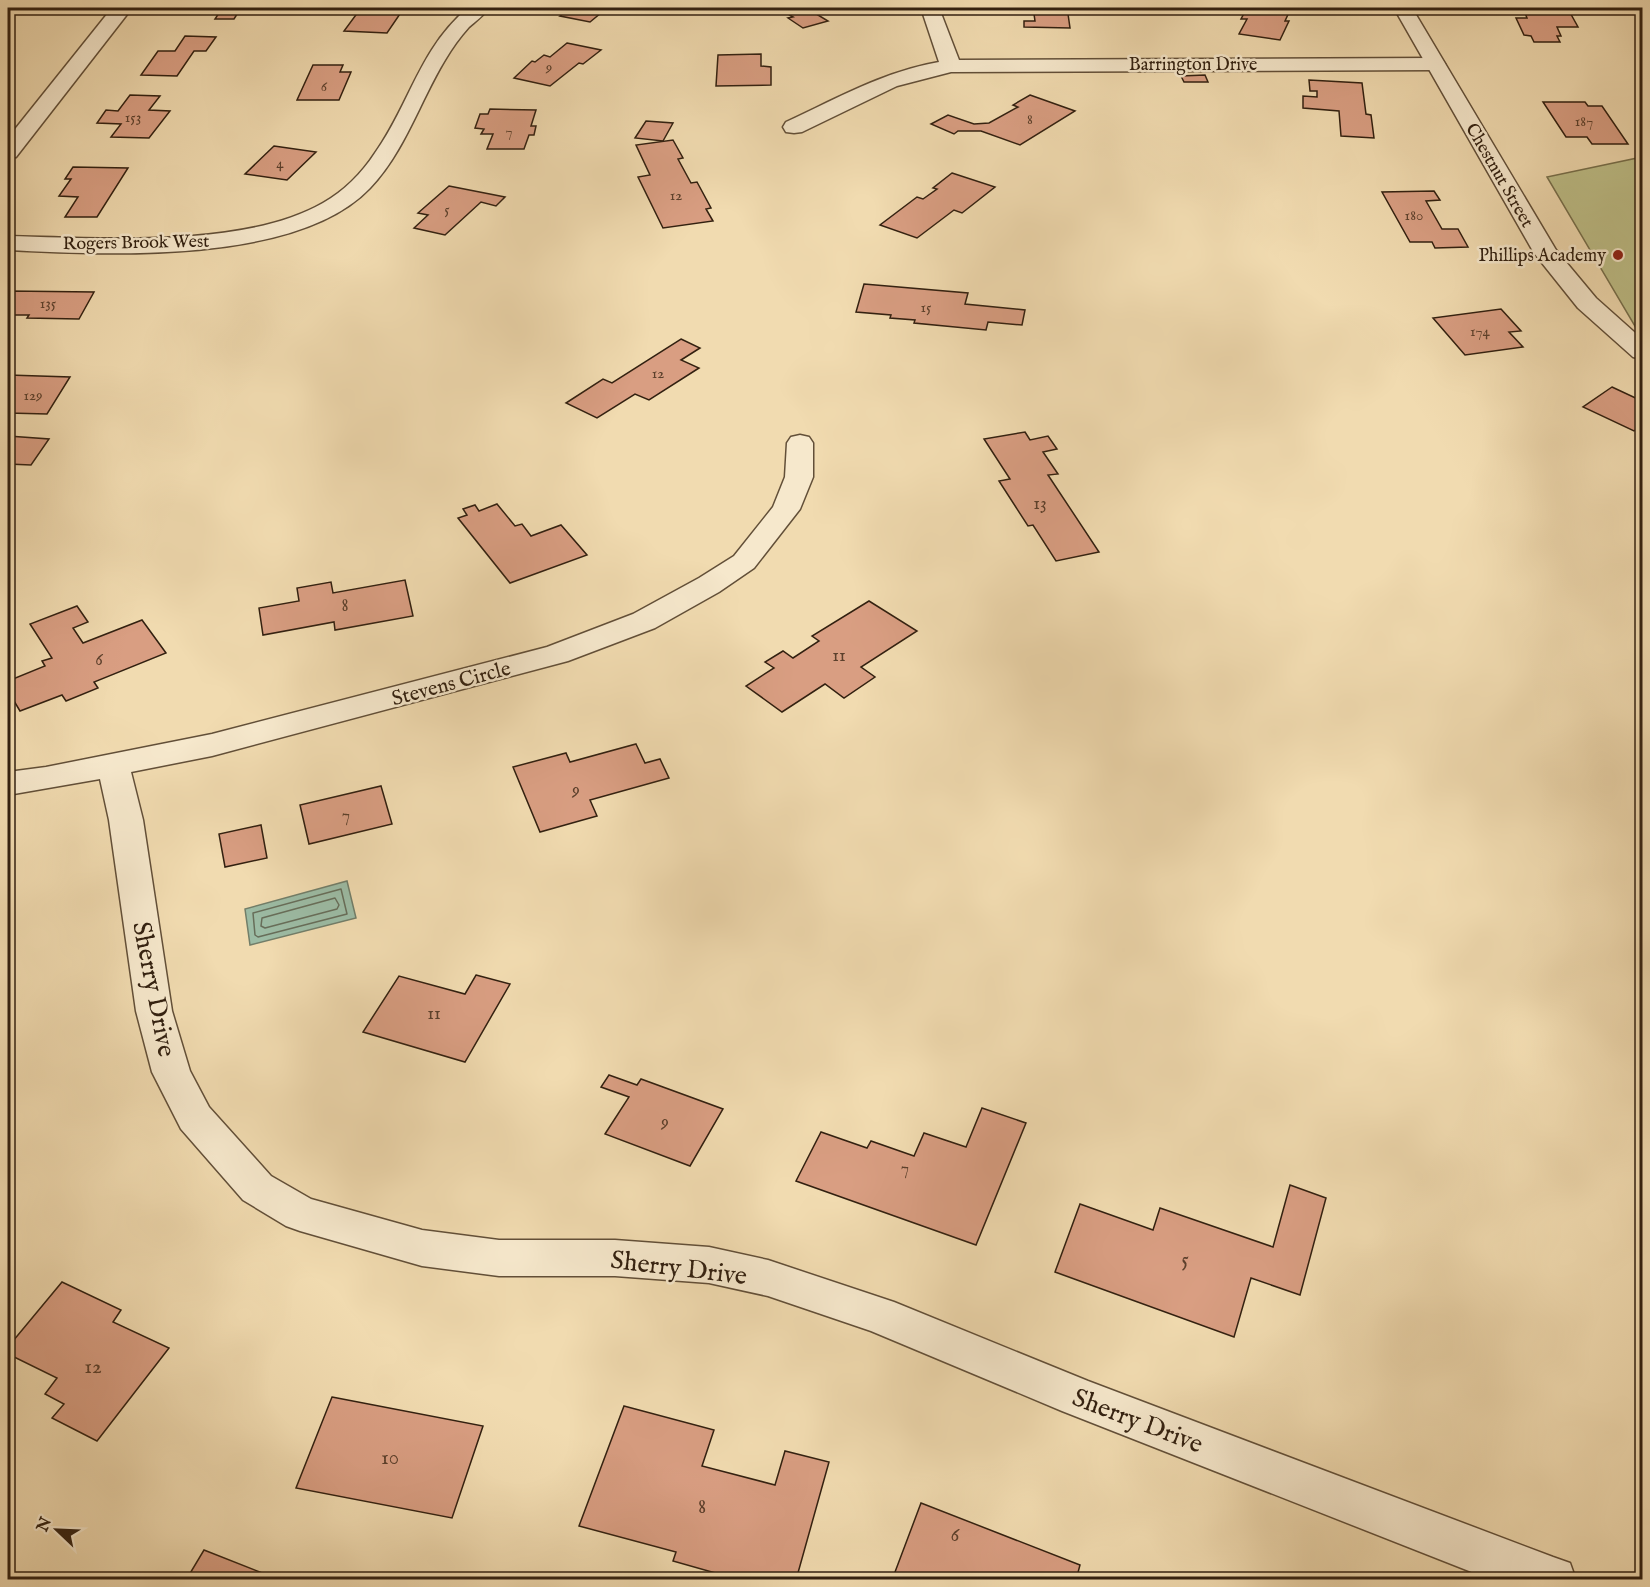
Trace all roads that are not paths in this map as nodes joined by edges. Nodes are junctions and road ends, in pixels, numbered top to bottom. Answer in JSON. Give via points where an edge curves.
{"nodes":[{"id":1,"x":122,"y":8,"type":"edge"},
{"id":2,"x":479,"y":8,"type":"edge"},
{"id":3,"x":930,"y":8,"type":"edge"},
{"id":4,"x":1403,"y":8,"type":"edge"},
{"id":5,"x":1435,"y":64,"type":"junction"},
{"id":6,"x":951,"y":66,"type":"junction"},
{"id":7,"x":794,"y":127,"type":"dead end"},
{"id":8,"x":8,"y":152,"type":"edge"},
{"id":9,"x":8,"y":243,"type":"edge"},
{"id":10,"x":1642,"y":352,"type":"edge"},
{"id":11,"x":800,"y":443,"type":"dead end"},
{"id":12,"x":113,"y":765,"type":"junction"},
{"id":13,"x":8,"y":783,"type":"edge"},
{"id":14,"x":1553,"y":1580,"type":"edge"}],
"edges":[{"from":1,"to":8,"type":"street"},
{"from":2,"to":9,"type":"street","name":"Rogers Brook West","via":[[444,44],[381,160],[341,201],[322,213],[248,236],[186,244]]},
{"from":3,"to":6,"type":"street"},
{"from":4,"to":5,"type":"street","name":"Chestnut Street"},
{"from":5,"to":6,"type":"street","name":"Barrington Drive"},
{"from":5,"to":10,"type":"street","name":"Chestnut Street","via":[[1546,253],[1587,303]]},
{"from":6,"to":7,"type":"street","name":"Barrington Drive","via":[[896,80]]},
{"from":11,"to":12,"type":"street","name":"Stevens Circle","via":[[799,477],[786,509],[744,562],[644,621],[556,654],[422,692],[212,745]]},
{"from":12,"to":13,"type":"street","name":"Stevens Circle"},
{"from":12,"to":14,"type":"street","name":"Sherry Drive","via":[[126,820],[154,1011],[171,1072],[195,1118],[235,1164],[257,1188],[300,1214],[422,1248],[499,1258],[615,1258],[709,1265],[768,1278],[879,1316],[1077,1397]]}]}
